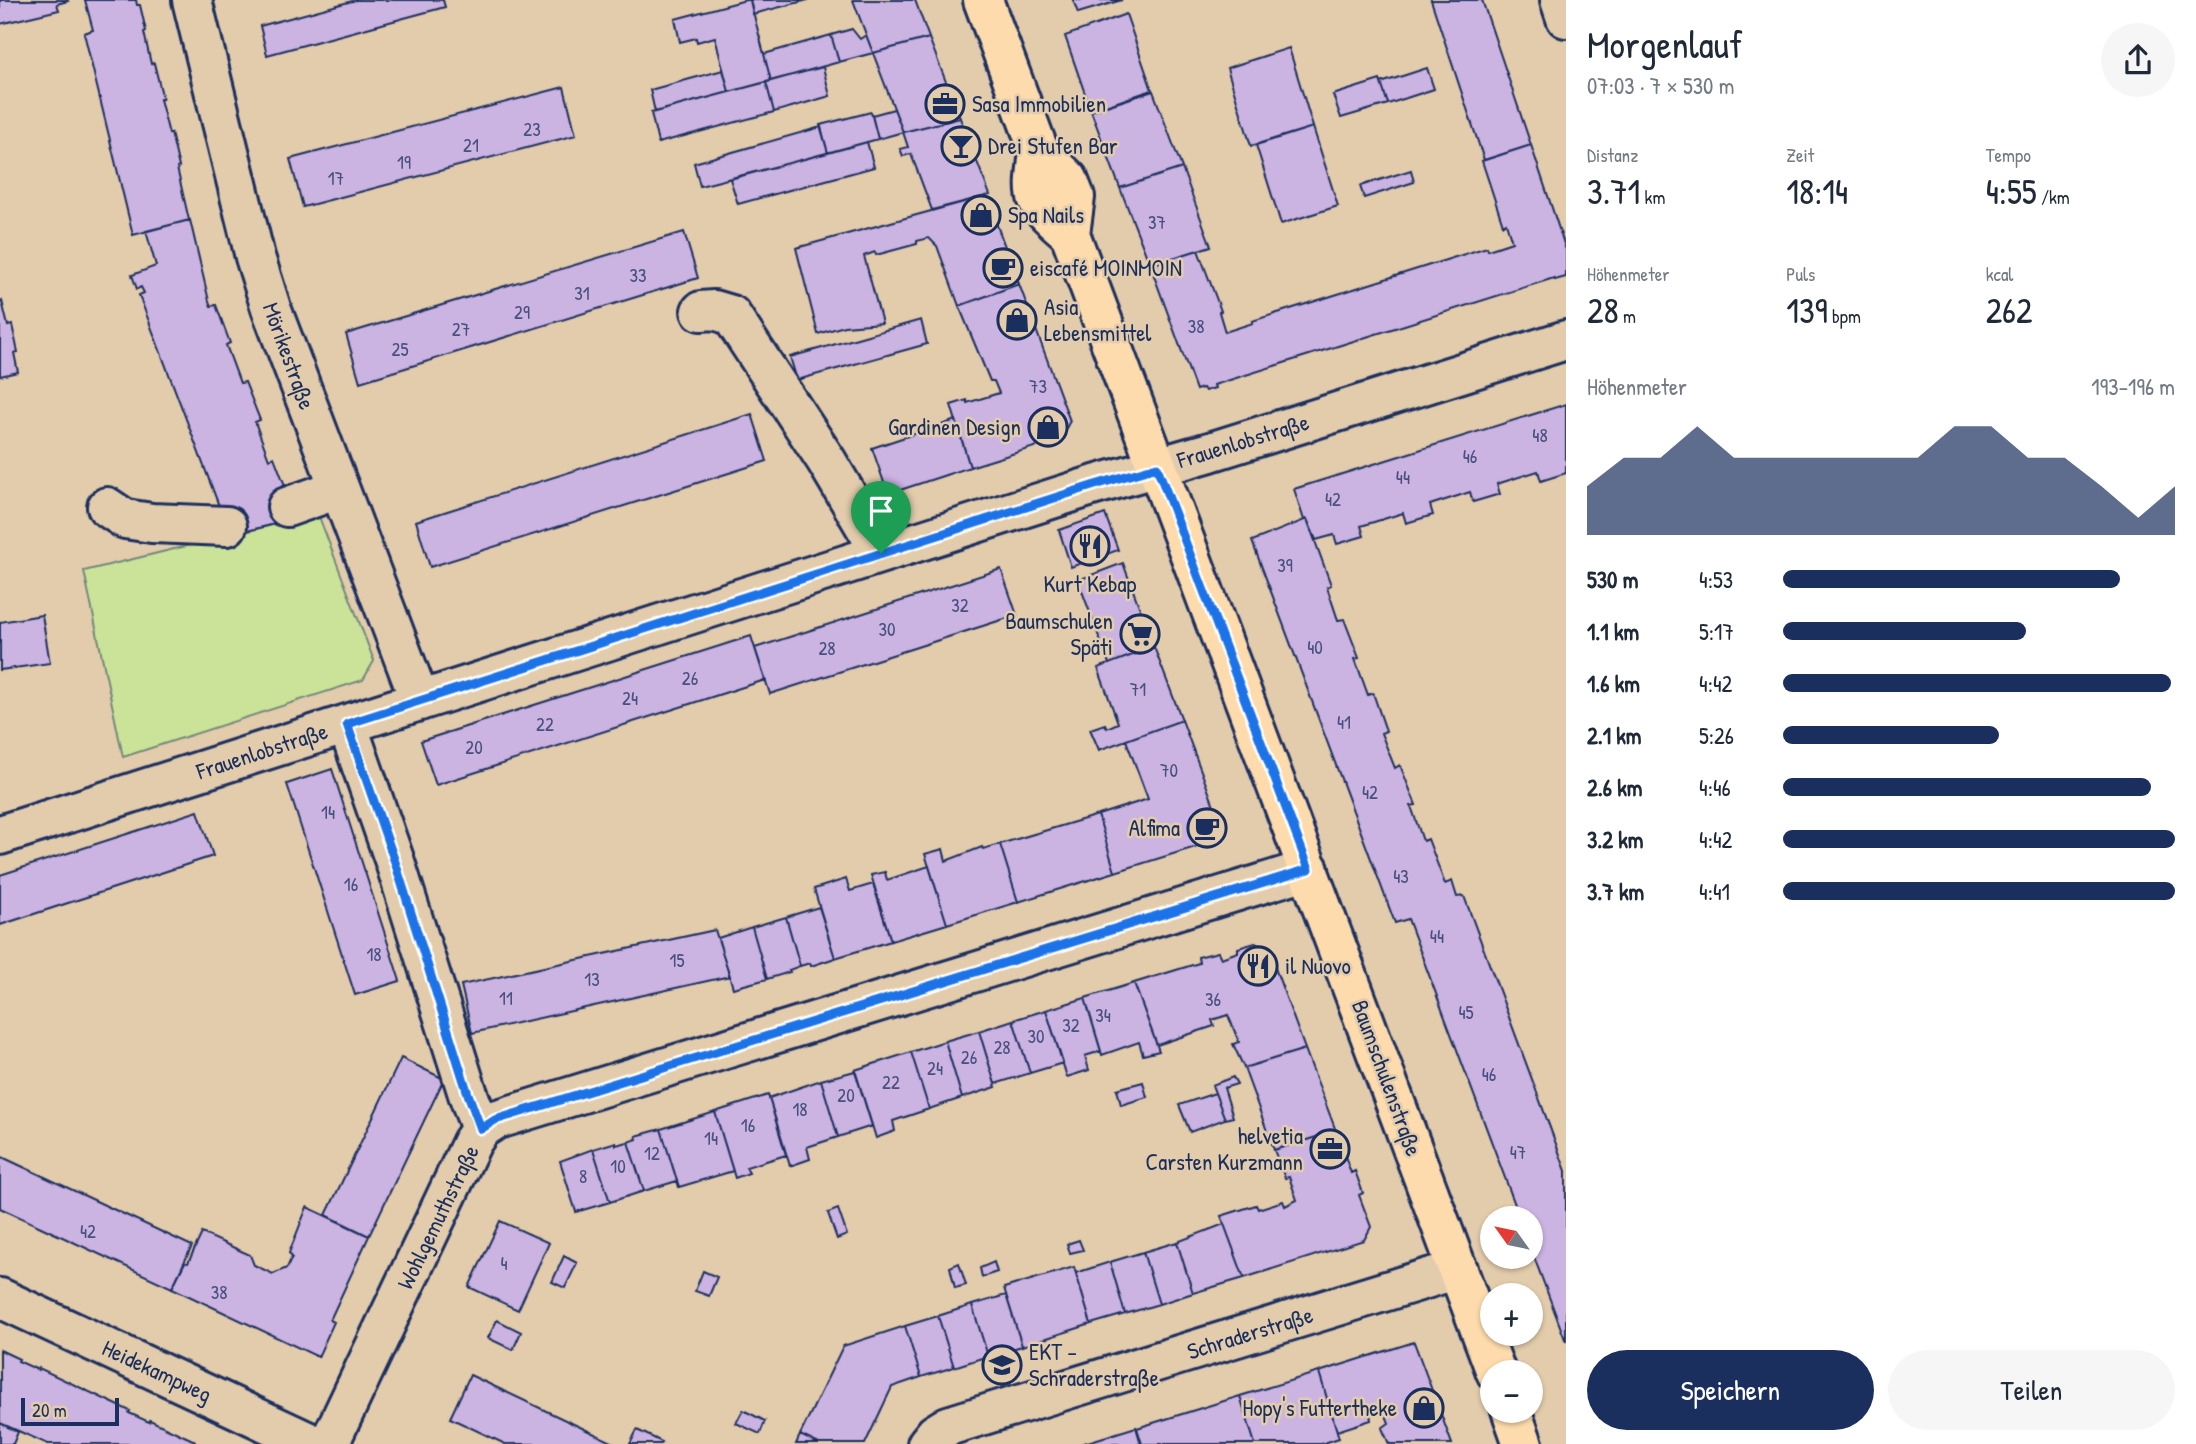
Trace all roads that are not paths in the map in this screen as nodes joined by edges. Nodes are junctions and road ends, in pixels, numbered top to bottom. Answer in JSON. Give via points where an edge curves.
{"nodes":[{"id":1,"x":192,"y":0,"type":"edge"},
{"id":2,"x":983,"y":0,"type":"edge"},
{"id":3,"x":1560,"y":0,"type":"edge"},
{"id":4,"x":1566,"y":19,"type":"edge"},
{"id":5,"x":701,"y":311,"type":"dead end"},
{"id":6,"x":1566,"y":340,"type":"edge"},
{"id":7,"x":1157,"y":467,"type":"junction"},
{"id":8,"x":338,"y":489,"type":"junction"},
{"id":9,"x":107,"y":507,"type":"dead end"},
{"id":10,"x":287,"y":507,"type":"dead end"},
{"id":11,"x":227,"y":526,"type":"dead end"},
{"id":12,"x":881,"y":553,"type":"junction"},
{"id":13,"x":420,"y":701,"type":"junction"},
{"id":14,"x":347,"y":724,"type":"junction"},
{"id":15,"x":0,"y":835,"type":"edge"},
{"id":16,"x":1309,"y":869,"type":"junction"},
{"id":17,"x":481,"y":1129,"type":"junction"},
{"id":18,"x":1458,"y":1269,"type":"junction"},
{"id":19,"x":0,"y":1298,"type":"edge"},
{"id":20,"x":1492,"y":1360,"type":"edge"},
{"id":21,"x":1516,"y":1423,"type":"edge"},
{"id":22,"x":313,"y":1444,"type":"edge"},
{"id":23,"x":329,"y":1444,"type":"edge"},
{"id":24,"x":927,"y":1444,"type":"edge"},
{"id":25,"x":1523,"y":1444,"type":"edge"}],
"edges":[{"from":1,"to":8,"type":"street","name":"Mörikestraße","via":[[255,257]]},
{"from":2,"to":7,"type":"main road","name":"Baumschulenstraße","via":[[1039,151],[1035,191],[1042,210],[1070,234]]},
{"from":3,"to":4,"type":"street"},
{"from":5,"to":12,"type":"street","via":[[731,315]]},
{"from":6,"to":7,"type":"street","name":"Frauenlobstraße"},
{"from":7,"to":12,"type":"street","name":"Frauenlobstraße"},
{"from":7,"to":16,"type":"main road","name":"Baumschulenstraße"},
{"from":8,"to":10,"type":"street"},
{"from":8,"to":13,"type":"street","name":"Mörikestraße"},
{"from":9,"to":11,"type":"street","via":[[125,519]]},
{"from":12,"to":13,"type":"street","name":"Frauenlobstraße"},
{"from":13,"to":14,"type":"street","name":"Frauenlobstraße"},
{"from":14,"to":15,"type":"street","name":"Frauenlobstraße"},
{"from":14,"to":17,"type":"street"},
{"from":16,"to":17,"type":"street","name":"Wohlgemuthstraße","via":[[495,1120]]},
{"from":16,"to":18,"type":"main road","name":"Baumschulenstraße"},
{"from":17,"to":23,"type":"street","name":"Wohlgemuthstraße"},
{"from":18,"to":20,"type":"main road","name":"Baumschulenstraße"},
{"from":18,"to":24,"type":"street","name":"Schraderstraße","via":[[947,1426]]},
{"from":19,"to":22,"type":"street","name":"Heidekampweg"},
{"from":21,"to":25,"type":"main road"}]}
